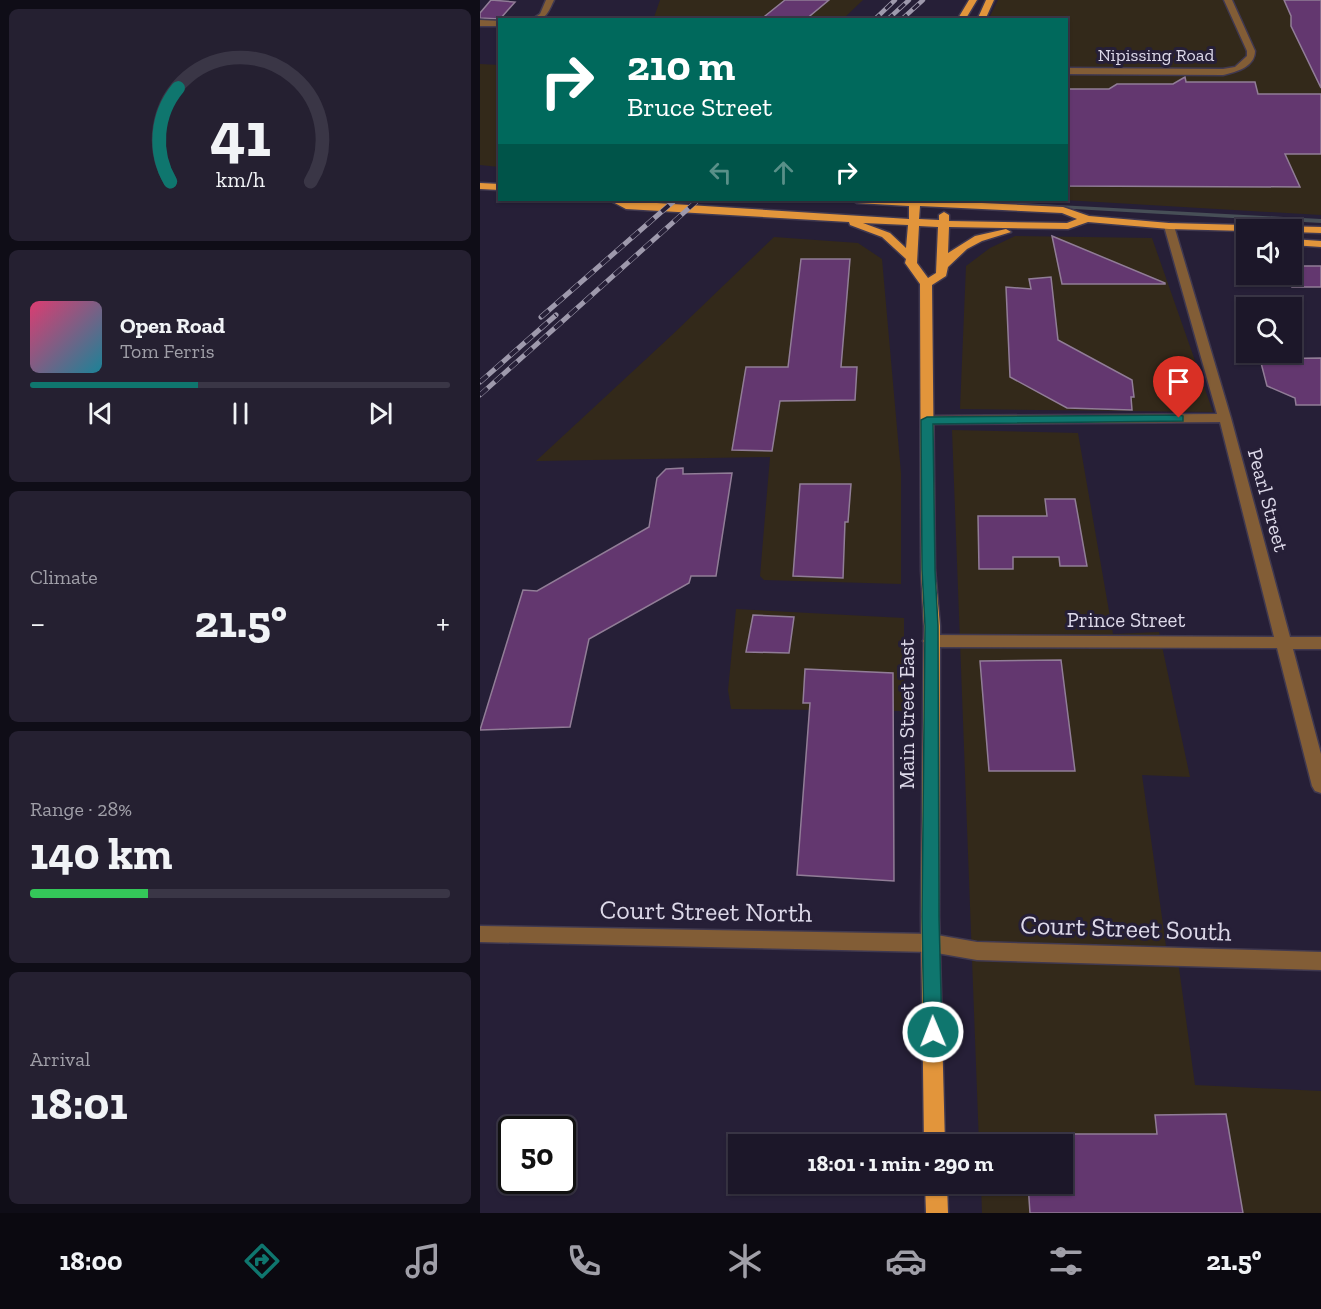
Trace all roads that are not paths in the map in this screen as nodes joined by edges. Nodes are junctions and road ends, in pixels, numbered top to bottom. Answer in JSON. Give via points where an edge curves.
{"nodes":[{"id":1,"x":550,"y":0,"type":"edge"},
{"id":2,"x":973,"y":0,"type":"edge"},
{"id":3,"x":990,"y":0,"type":"edge"},
{"id":4,"x":1228,"y":0,"type":"edge"},
{"id":5,"x":538,"y":18,"type":"edge"},
{"id":6,"x":962,"y":18,"type":"edge"},
{"id":7,"x":982,"y":18,"type":"edge"},
{"id":8,"x":480,"y":23,"type":"edge"},
{"id":9,"x":498,"y":24,"type":"edge"},
{"id":10,"x":1068,"y":71,"type":"edge"},
{"id":11,"x":480,"y":186,"type":"edge"},
{"id":12,"x":498,"y":187,"type":"edge"},
{"id":13,"x":616,"y":201,"type":"edge"},
{"id":14,"x":914,"y":201,"type":"edge"},
{"id":15,"x":944,"y":202,"type":"edge"},
{"id":16,"x":843,"y":218,"type":"junction"},
{"id":17,"x":1087,"y":219,"type":"junction"},
{"id":18,"x":912,"y":221,"type":"junction"},
{"id":19,"x":944,"y":224,"type":"junction"},
{"id":20,"x":1040,"y":226,"type":"junction"},
{"id":21,"x":1169,"y":226,"type":"junction"},
{"id":22,"x":1236,"y":229,"type":"edge"},
{"id":23,"x":1302,"y":229,"type":"edge"},
{"id":24,"x":1321,"y":230,"type":"edge"},
{"id":25,"x":1302,"y":243,"type":"edge"},
{"id":26,"x":1321,"y":244,"type":"edge"},
{"id":27,"x":912,"y":259,"type":"junction"},
{"id":28,"x":943,"y":266,"type":"junction"},
{"id":29,"x":926,"y":284,"type":"junction"},
{"id":30,"x":1225,"y":418,"type":"junction"},
{"id":31,"x":927,"y":420,"type":"junction"},
{"id":32,"x":931,"y":641,"type":"junction"},
{"id":33,"x":1283,"y":642,"type":"junction"},
{"id":34,"x":1321,"y":643,"type":"edge"},
{"id":35,"x":1321,"y":786,"type":"edge"},
{"id":36,"x":480,"y":934,"type":"edge"},
{"id":37,"x":931,"y":943,"type":"junction"},
{"id":38,"x":1321,"y":961,"type":"edge"},
{"id":39,"x":935,"y":1134,"type":"edge"},
{"id":40,"x":936,"y":1194,"type":"edge"},
{"id":41,"x":937,"y":1213,"type":"edge"}],
"edges":[{"from":1,"to":5,"type":"street"},
{"from":2,"to":6,"type":"main road"},
{"from":3,"to":7,"type":"main road"},
{"from":4,"to":10,"type":"street","name":"Nipissing Road","via":[[1251,51],[1251,57],[1238,69]]},
{"from":8,"to":9,"type":"street"},
{"from":11,"to":12,"type":"main road"},
{"from":13,"to":16,"type":"main road","via":[[626,206]]},
{"from":14,"to":15,"type":"main road"},
{"from":14,"to":18,"type":"main road","name":"Main Street East"},
{"from":15,"to":17,"type":"main road","via":[[1063,210]]},
{"from":15,"to":19,"type":"main road"},
{"from":16,"to":18,"type":"main road"},
{"from":16,"to":27,"type":"main road","via":[[886,236]]},
{"from":17,"to":20,"type":"main road","via":[[1068,226]]},
{"from":17,"to":21,"type":"main road"},
{"from":18,"to":19,"type":"main road"},
{"from":18,"to":27,"type":"main road","name":"Main Street East"},
{"from":19,"to":20,"type":"main road"},
{"from":19,"to":28,"type":"main road"},
{"from":20,"to":28,"type":"main road","via":[[970,241],[953,252]]},
{"from":21,"to":22,"type":"main road"},
{"from":21,"to":30,"type":"street","name":"Pearl Street"},
{"from":23,"to":24,"type":"main road"},
{"from":25,"to":26,"type":"main road"},
{"from":27,"to":29,"type":"main road","name":"Main Street East"},
{"from":28,"to":29,"type":"main road","via":[[942,274]]},
{"from":29,"to":31,"type":"main road","name":"Main Street East"},
{"from":30,"to":31,"type":"street"},
{"from":30,"to":33,"type":"street","name":"Pearl Street"},
{"from":31,"to":32,"type":"main road","name":"Main Street East"},
{"from":32,"to":33,"type":"street","name":"Prince Street"},
{"from":32,"to":37,"type":"main road","name":"Main Street East"},
{"from":33,"to":34,"type":"street","name":"Prince Street"},
{"from":33,"to":35,"type":"street","name":"Pearl Street"},
{"from":36,"to":37,"type":"street","name":"Court Street North"},
{"from":37,"to":38,"type":"street","name":"Court Street South","via":[[977,951]]},
{"from":37,"to":39,"type":"main road","name":"Main Street East"},
{"from":40,"to":41,"type":"main road"}]}
